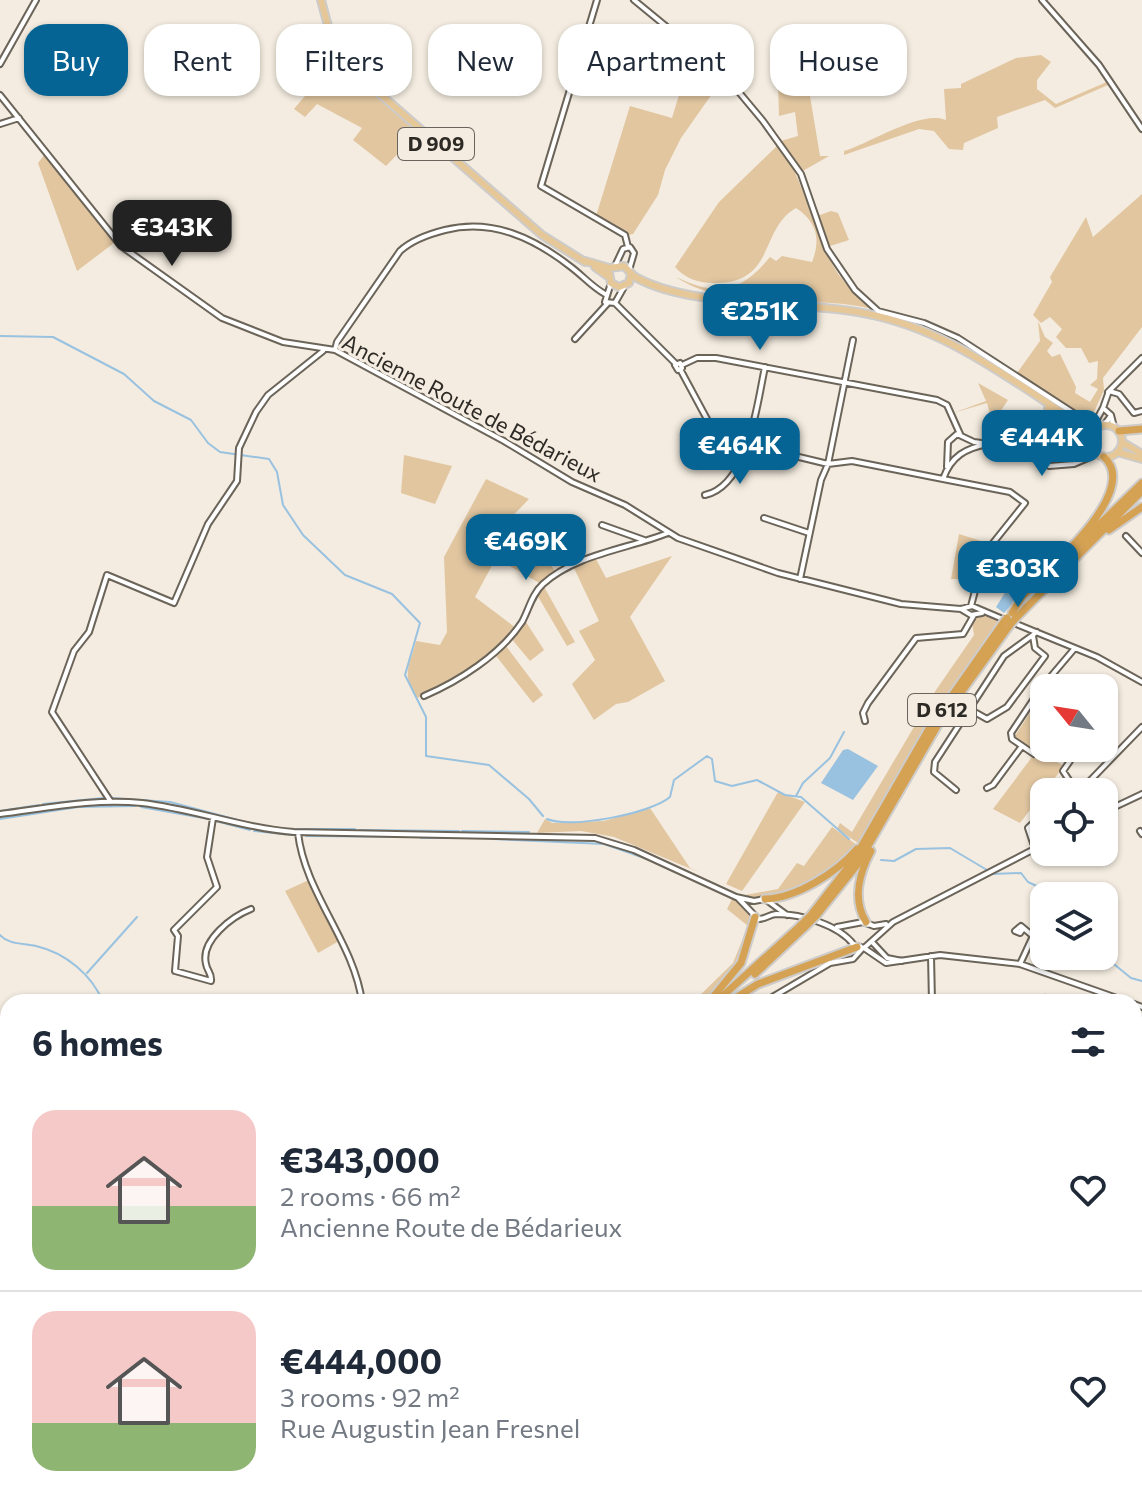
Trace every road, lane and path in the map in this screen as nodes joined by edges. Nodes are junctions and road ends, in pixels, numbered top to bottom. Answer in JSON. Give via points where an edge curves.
{"nodes":[{"id":1,"x":36,"y":0,"type":"edge"},
{"id":2,"x":321,"y":0,"type":"edge"},
{"id":3,"x":597,"y":0,"type":"edge"},
{"id":4,"x":634,"y":0,"type":"edge"},
{"id":5,"x":1042,"y":0,"type":"edge"},
{"id":6,"x":0,"y":64,"type":"edge"},
{"id":7,"x":0,"y":95,"type":"edge"},
{"id":8,"x":19,"y":118,"type":"junction"},
{"id":9,"x":0,"y":124,"type":"edge"},
{"id":10,"x":1142,"y":129,"type":"edge"},
{"id":11,"x":628,"y":247,"type":"junction"},
{"id":12,"x":585,"y":261,"type":"junction"},
{"id":13,"x":614,"y":267,"type":"junction"},
{"id":14,"x":630,"y":272,"type":"junction"},
{"id":15,"x":610,"y":280,"type":"junction"},
{"id":16,"x":627,"y":284,"type":"junction"},
{"id":17,"x":653,"y":284,"type":"junction"},
{"id":18,"x":605,"y":294,"type":"junction"},
{"id":19,"x":615,"y":303,"type":"junction"},
{"id":20,"x":607,"y":304,"type":"junction"},
{"id":21,"x":575,"y":339,"type":"dead end"},
{"id":22,"x":853,"y":340,"type":"dead end"},
{"id":23,"x":335,"y":350,"type":"junction"},
{"id":24,"x":323,"y":351,"type":"junction"},
{"id":25,"x":1142,"y":358,"type":"edge"},
{"id":26,"x":680,"y":366,"type":"junction"},
{"id":27,"x":765,"y":367,"type":"junction"},
{"id":28,"x":844,"y":383,"type":"junction"},
{"id":29,"x":1108,"y":392,"type":"junction"},
{"id":30,"x":1034,"y":394,"type":"junction"},
{"id":31,"x":1103,"y":408,"type":"junction"},
{"id":32,"x":1142,"y":411,"type":"edge"},
{"id":33,"x":1111,"y":415,"type":"junction"},
{"id":34,"x":952,"y":419,"type":"junction"},
{"id":35,"x":1104,"y":425,"type":"junction"},
{"id":36,"x":1096,"y":429,"type":"junction"},
{"id":37,"x":1116,"y":429,"type":"junction"},
{"id":38,"x":1142,"y":429,"type":"edge"},
{"id":39,"x":960,"y":434,"type":"junction"},
{"id":40,"x":952,"y":436,"type":"junction"},
{"id":41,"x":1091,"y":438,"type":"junction"},
{"id":42,"x":968,"y":441,"type":"junction"},
{"id":43,"x":1122,"y":442,"type":"junction"},
{"id":44,"x":988,"y":444,"type":"junction"},
{"id":45,"x":748,"y":446,"type":"junction"},
{"id":46,"x":1092,"y":447,"type":"junction"},
{"id":47,"x":968,"y":448,"type":"junction"},
{"id":48,"x":950,"y":452,"type":"junction"},
{"id":49,"x":1117,"y":452,"type":"junction"},
{"id":50,"x":957,"y":455,"type":"junction"},
{"id":51,"x":1101,"y":455,"type":"junction"},
{"id":52,"x":1142,"y":456,"type":"edge"},
{"id":53,"x":1084,"y":458,"type":"junction"},
{"id":54,"x":828,"y":464,"type":"junction"},
{"id":55,"x":947,"y":469,"type":"junction"},
{"id":56,"x":943,"y":479,"type":"junction"},
{"id":57,"x":1142,"y":483,"type":"edge"},
{"id":58,"x":1142,"y":491,"type":"edge"},
{"id":59,"x":705,"y":495,"type":"dead end"},
{"id":60,"x":1142,"y":507,"type":"edge"},
{"id":61,"x":764,"y":518,"type":"dead end"},
{"id":62,"x":602,"y":525,"type":"dead end"},
{"id":63,"x":668,"y":533,"type":"junction"},
{"id":64,"x":809,"y":533,"type":"junction"},
{"id":65,"x":1126,"y":536,"type":"dead end"},
{"id":66,"x":644,"y":540,"type":"junction"},
{"id":67,"x":1142,"y":553,"type":"edge"},
{"id":68,"x":1075,"y":556,"type":"junction"},
{"id":69,"x":800,"y":579,"type":"junction"},
{"id":70,"x":971,"y":611,"type":"junction"},
{"id":71,"x":1009,"y":619,"type":"junction"},
{"id":72,"x":1035,"y":634,"type":"junction"},
{"id":73,"x":1075,"y":648,"type":"junction"},
{"id":74,"x":1142,"y":682,"type":"edge"},
{"id":75,"x":424,"y":696,"type":"dead end"},
{"id":76,"x":971,"y":710,"type":"junction"},
{"id":77,"x":865,"y":721,"type":"dead end"},
{"id":78,"x":1142,"y":727,"type":"edge"},
{"id":79,"x":1022,"y":746,"type":"junction"},
{"id":80,"x":1030,"y":751,"type":"edge"},
{"id":81,"x":1093,"y":778,"type":"edge"},
{"id":82,"x":987,"y":788,"type":"dead end"},
{"id":83,"x":956,"y":790,"type":"dead end"},
{"id":84,"x":1142,"y":794,"type":"edge"},
{"id":85,"x":898,"y":795,"type":"junction"},
{"id":86,"x":111,"y":802,"type":"junction"},
{"id":87,"x":1118,"y":805,"type":"edge"},
{"id":88,"x":883,"y":811,"type":"junction"},
{"id":89,"x":0,"y":814,"type":"edge"},
{"id":90,"x":213,"y":818,"type":"junction"},
{"id":91,"x":298,"y":833,"type":"junction"},
{"id":92,"x":1030,"y":852,"type":"edge"},
{"id":93,"x":736,"y":897,"type":"junction"},
{"id":94,"x":765,"y":899,"type":"junction"},
{"id":95,"x":754,"y":901,"type":"junction"},
{"id":96,"x":772,"y":907,"type":"junction"},
{"id":97,"x":751,"y":908,"type":"junction"},
{"id":98,"x":251,"y":909,"type":"dead end"},
{"id":99,"x":770,"y":915,"type":"junction"},
{"id":100,"x":787,"y":915,"type":"junction"},
{"id":101,"x":755,"y":917,"type":"junction"},
{"id":102,"x":808,"y":921,"type":"junction"},
{"id":103,"x":893,"y":922,"type":"junction"},
{"id":104,"x":869,"y":924,"type":"junction"},
{"id":105,"x":853,"y":925,"type":"junction"},
{"id":106,"x":835,"y":928,"type":"junction"},
{"id":107,"x":1023,"y":929,"type":"dead end"},
{"id":108,"x":875,"y":936,"type":"junction"},
{"id":109,"x":850,"y":937,"type":"junction"},
{"id":110,"x":873,"y":943,"type":"junction"},
{"id":111,"x":861,"y":948,"type":"junction"},
{"id":112,"x":931,"y":956,"type":"junction"},
{"id":113,"x":904,"y":961,"type":"junction"},
{"id":114,"x":1020,"y":964,"type":"junction"},
{"id":115,"x":360,"y":994,"type":"edge"},
{"id":116,"x":716,"y":994,"type":"edge"},
{"id":117,"x":725,"y":994,"type":"edge"},
{"id":118,"x":734,"y":994,"type":"edge"},
{"id":119,"x":740,"y":994,"type":"edge"},
{"id":120,"x":778,"y":994,"type":"edge"},
{"id":121,"x":932,"y":994,"type":"edge"},
{"id":122,"x":1105,"y":994,"type":"edge"}],
"edges":[{"from":1,"to":6,"type":"street"},
{"from":2,"to":12,"type":"main road","number":"D 909","via":[[332,41],[356,73],[542,235]]},
{"from":3,"to":11,"type":"street","via":[[541,186],[625,235]]},
{"from":4,"to":31,"type":"street","via":[[723,73],[763,121],[801,174],[834,265],[873,307],[958,338],[1089,423]]},
{"from":5,"to":10,"type":"street","via":[[1099,65]]},
{"from":7,"to":8,"type":"street","name":"Ancienne Route de Bédarieux"},
{"from":8,"to":9,"type":"street"},
{"from":8,"to":24,"type":"street","name":"Ancienne Route de Bédarieux","via":[[138,261],[222,318]]},
{"from":11,"to":13,"type":"street"},
{"from":11,"to":14,"type":"street","via":[[634,253]]},
{"from":12,"to":13,"type":"main road","number":"D 909"},
{"from":12,"to":15,"type":"main road","number":"D 909"},
{"from":13,"to":14,"type":"main road"},
{"from":13,"to":15,"type":"main road"},
{"from":14,"to":16,"type":"main road"},
{"from":14,"to":17,"type":"main road"},
{"from":15,"to":16,"type":"main road","via":[[619,287]]},
{"from":15,"to":18,"type":"street"},
{"from":16,"to":17,"type":"main road"},
{"from":16,"to":19,"type":"street"},
{"from":17,"to":30,"type":"main road","via":[[902,323],[966,350]]},
{"from":18,"to":20,"type":"street"},
{"from":18,"to":23,"type":"street","via":[[568,264],[515,234],[488,226],[451,228],[400,251]]},
{"from":19,"to":20,"type":"street"},
{"from":19,"to":26,"type":"street"},
{"from":20,"to":21,"type":"street"},
{"from":22,"to":28,"type":"street"},
{"from":23,"to":24,"type":"street","name":"Ancienne Route de Bédarieux"},
{"from":23,"to":63,"type":"street","name":"Ancienne Route de Bédarieux"},
{"from":24,"to":86,"type":"street","via":[[268,395],[239,448],[237,481],[208,524],[174,603],[107,575],[89,632],[71,658],[54,717]]},
{"from":25,"to":29,"type":"street"},
{"from":26,"to":27,"type":"street","via":[[709,357]]},
{"from":26,"to":45,"type":"street","via":[[708,421]]},
{"from":27,"to":28,"type":"street"},
{"from":27,"to":45,"type":"street"},
{"from":28,"to":34,"type":"street","via":[[943,402]]},
{"from":28,"to":54,"type":"street"},
{"from":29,"to":31,"type":"street"},
{"from":29,"to":32,"type":"street","via":[[1119,394],[1134,413]]},
{"from":30,"to":36,"type":"main road"},
{"from":30,"to":41,"type":"main road"},
{"from":31,"to":33,"type":"street"},
{"from":33,"to":35,"type":"street"},
{"from":33,"to":37,"type":"street"},
{"from":34,"to":39,"type":"street"},
{"from":34,"to":40,"type":"street"},
{"from":35,"to":36,"type":"main road"},
{"from":35,"to":37,"type":"main road"},
{"from":36,"to":41,"type":"main road"},
{"from":37,"to":38,"type":"highway"},
{"from":37,"to":43,"type":"main road"},
{"from":39,"to":40,"type":"street"},
{"from":39,"to":42,"type":"street"},
{"from":40,"to":48,"type":"street"},
{"from":41,"to":46,"type":"main road"},
{"from":42,"to":44,"type":"street"},
{"from":42,"to":47,"type":"street"},
{"from":43,"to":49,"type":"main road"},
{"from":43,"to":52,"type":"main road"},
{"from":44,"to":47,"type":"street"},
{"from":44,"to":53,"type":"street","via":[[1011,447],[1049,466],[1067,466]]},
{"from":45,"to":54,"type":"street"},
{"from":45,"to":59,"type":"street","via":[[735,470]]},
{"from":46,"to":51,"type":"main road"},
{"from":46,"to":53,"type":"street"},
{"from":47,"to":50,"type":"street"},
{"from":48,"to":50,"type":"street"},
{"from":48,"to":55,"type":"street"},
{"from":49,"to":51,"type":"main road"},
{"from":49,"to":52,"type":"main road"},
{"from":50,"to":55,"type":"street"},
{"from":51,"to":53,"type":"street"},
{"from":51,"to":71,"type":"highway","via":[[1116,478],[1106,507]]},
{"from":54,"to":56,"type":"street","via":[[852,461]]},
{"from":54,"to":64,"type":"street"},
{"from":55,"to":56,"type":"street"},
{"from":56,"to":70,"type":"street","via":[[1010,492],[1025,503],[985,553]]},
{"from":57,"to":71,"type":"highway","number":"D 612"},
{"from":58,"to":68,"type":"highway","number":"D 612"},
{"from":60,"to":68,"type":"highway"},
{"from":61,"to":64,"type":"street"},
{"from":62,"to":66,"type":"street"},
{"from":63,"to":66,"type":"street"},
{"from":63,"to":69,"type":"street","name":"Ancienne Route de Bédarieux"},
{"from":64,"to":69,"type":"street"},
{"from":65,"to":67,"type":"street"},
{"from":66,"to":75,"type":"street","via":[[553,576],[538,589],[513,633],[459,680]]},
{"from":68,"to":71,"type":"highway","number":"D 612"},
{"from":69,"to":70,"type":"street","name":"Ancienne Route de Bédarieux","via":[[901,602]]},
{"from":70,"to":72,"type":"street","name":"Ancienne Route de Bédarieux"},
{"from":70,"to":77,"type":"street","via":[[963,634],[923,634],[911,643],[868,703]]},
{"from":71,"to":85,"type":"highway","number":"D 612"},
{"from":71,"to":88,"type":"highway","number":"D 612","via":[[930,727]]},
{"from":72,"to":73,"type":"street","name":"Ancienne Route de Bédarieux"},
{"from":72,"to":76,"type":"street","via":[[1004,656]]},
{"from":72,"to":76,"type":"street","via":[[1035,648],[1045,656],[1007,707],[987,719]]},
{"from":73,"to":74,"type":"street","name":"Ancienne Route de Bédarieux"},
{"from":73,"to":79,"type":"street","via":[[1011,733]]},
{"from":76,"to":83,"type":"street","via":[[934,766],[934,772]]},
{"from":78,"to":81,"type":"street"},
{"from":79,"to":80,"type":"street"},
{"from":79,"to":82,"type":"street"},
{"from":84,"to":87,"type":"street"},
{"from":85,"to":102,"type":"highway","number":"D 612","via":[[857,865]]},
{"from":85,"to":104,"type":"highway","via":[[861,871],[859,905]]},
{"from":86,"to":89,"type":"street"},
{"from":86,"to":90,"type":"street","via":[[165,806]]},
{"from":88,"to":94,"type":"highway","via":[[838,867],[787,894]]},
{"from":88,"to":102,"type":"highway","number":"D 612"},
{"from":90,"to":91,"type":"street"},
{"from":90,"to":98,"type":"street","via":[[207,857],[217,887],[174,930],[175,971],[211,981],[207,951],[230,918]]},
{"from":91,"to":93,"type":"street","via":[[595,838]]},
{"from":91,"to":115,"type":"street","via":[[327,915],[352,959]]},
{"from":92,"to":103,"type":"street"},
{"from":93,"to":95,"type":"street"},
{"from":93,"to":97,"type":"street"},
{"from":94,"to":95,"type":"street"},
{"from":94,"to":96,"type":"street"},
{"from":95,"to":97,"type":"street"},
{"from":96,"to":99,"type":"street"},
{"from":96,"to":100,"type":"street"},
{"from":97,"to":101,"type":"street"},
{"from":99,"to":100,"type":"street"},
{"from":99,"to":101,"type":"street"},
{"from":100,"to":102,"type":"street"},
{"from":101,"to":116,"type":"highway","via":[[741,963]]},
{"from":102,"to":106,"type":"street"},
{"from":102,"to":117,"type":"highway","number":"D 612"},
{"from":102,"to":118,"type":"highway","number":"D 612"},
{"from":103,"to":104,"type":"street"},
{"from":103,"to":108,"type":"street"},
{"from":104,"to":105,"type":"street"},
{"from":104,"to":108,"type":"street"},
{"from":105,"to":106,"type":"street"},
{"from":105,"to":109,"type":"street"},
{"from":106,"to":109,"type":"street"},
{"from":107,"to":114,"type":"street","via":[[1033,936]]},
{"from":108,"to":110,"type":"street"},
{"from":109,"to":111,"type":"street"},
{"from":110,"to":111,"type":"street"},
{"from":110,"to":113,"type":"street","via":[[887,958]]},
{"from":111,"to":113,"type":"street","via":[[886,963]]},
{"from":111,"to":119,"type":"highway"},
{"from":111,"to":120,"type":"street","via":[[853,959],[832,962]]},
{"from":112,"to":113,"type":"street"},
{"from":112,"to":114,"type":"street"},
{"from":112,"to":121,"type":"street"},
{"from":114,"to":122,"type":"street"}]}
